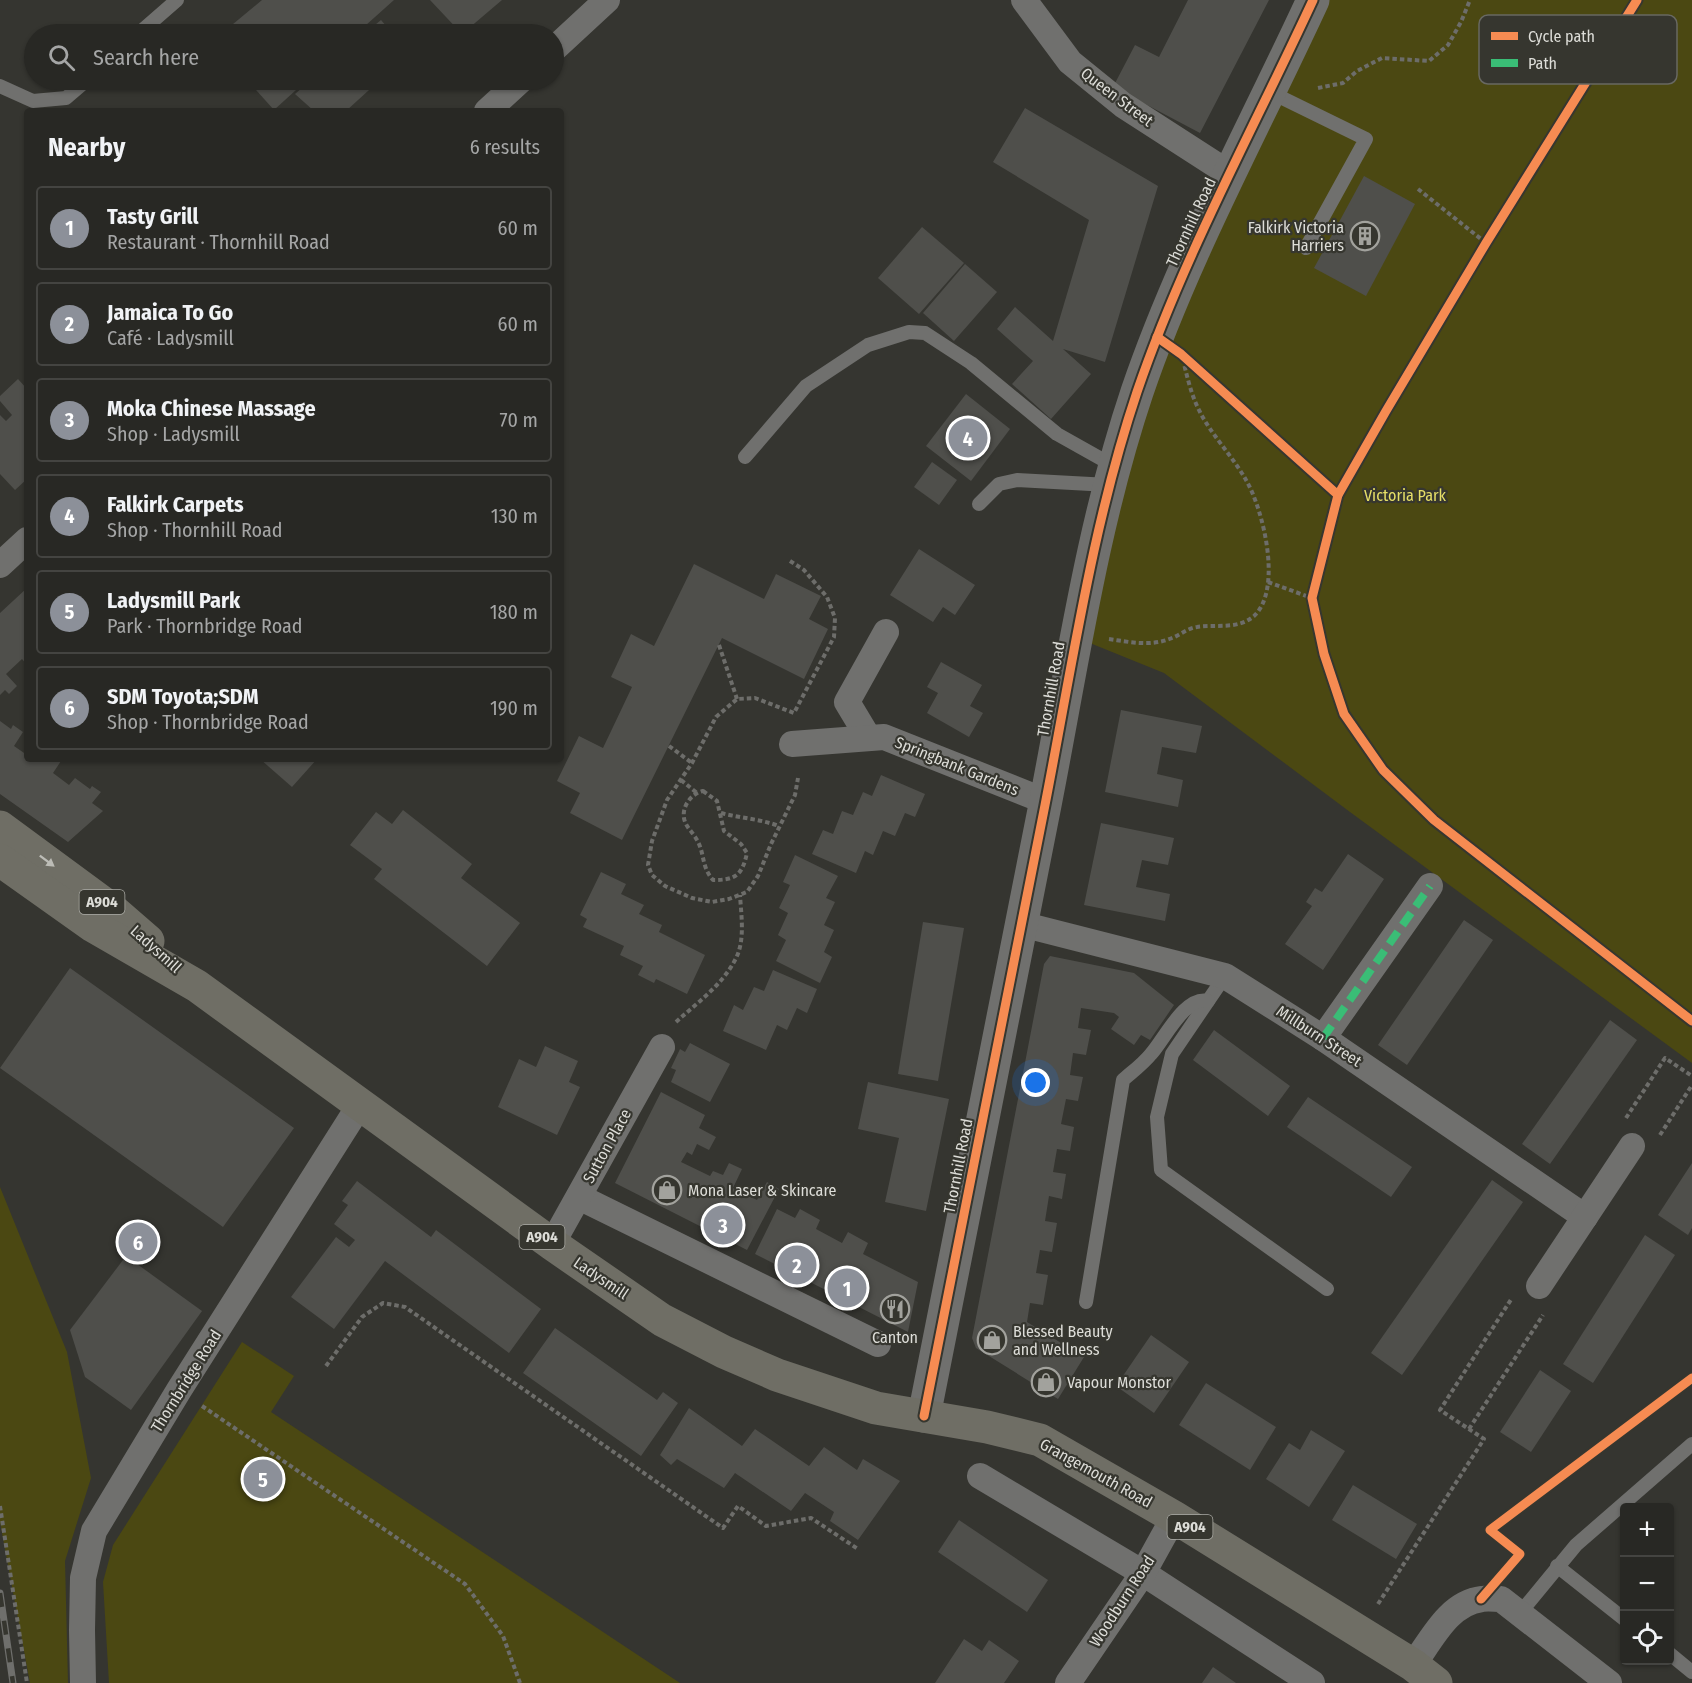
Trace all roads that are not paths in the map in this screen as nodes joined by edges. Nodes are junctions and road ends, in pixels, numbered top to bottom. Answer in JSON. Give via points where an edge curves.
{"nodes":[{"id":1,"x":177,"y":0,"type":"edge"},
{"id":2,"x":607,"y":0,"type":"edge"},
{"id":3,"x":1024,"y":0,"type":"edge"},
{"id":4,"x":1313,"y":0,"type":"edge"},
{"id":5,"x":149,"y":24,"type":"edge"},
{"id":6,"x":564,"y":40,"type":"edge"},
{"id":7,"x":0,"y":86,"type":"edge"},
{"id":8,"x":1273,"y":87,"type":"junction"},
{"id":9,"x":75,"y":90,"type":"edge"},
{"id":10,"x":510,"y":90,"type":"edge"},
{"id":11,"x":490,"y":108,"type":"edge"},
{"id":12,"x":1230,"y":174,"type":"junction"},
{"id":13,"x":1306,"y":248,"type":"dead end"},
{"id":14,"x":745,"y":456,"type":"dead end"},
{"id":15,"x":1112,"y":476,"type":"junction"},
{"id":16,"x":979,"y":504,"type":"dead end"},
{"id":17,"x":24,"y":543,"type":"edge"},
{"id":18,"x":0,"y":565,"type":"edge"},
{"id":19,"x":886,"y":632,"type":"dead end"},
{"id":20,"x":868,"y":737,"type":"junction"},
{"id":21,"x":792,"y":744,"type":"dead end"},
{"id":22,"x":1045,"y":801,"type":"junction"},
{"id":23,"x":0,"y":827,"type":"edge"},
{"id":24,"x":0,"y":860,"type":"edge"},
{"id":25,"x":1430,"y":886,"type":"dead end"},
{"id":26,"x":1021,"y":924,"type":"junction"},
{"id":27,"x":1225,"y":976,"type":"junction"},
{"id":28,"x":197,"y":986,"type":"junction"},
{"id":29,"x":1208,"y":1001,"type":"junction"},
{"id":30,"x":1323,"y":1038,"type":"junction"},
{"id":31,"x":662,"y":1047,"type":"road end"},
{"id":32,"x":361,"y":1103,"type":"junction"},
{"id":33,"x":1632,"y":1146,"type":"dead end"},
{"id":34,"x":579,"y":1197,"type":"junction"},
{"id":35,"x":1585,"y":1217,"type":"junction"},
{"id":36,"x":552,"y":1244,"type":"junction"},
{"id":37,"x":1539,"y":1286,"type":"dead end"},
{"id":38,"x":1327,"y":1289,"type":"dead end"},
{"id":39,"x":1086,"y":1302,"type":"dead end"},
{"id":40,"x":878,"y":1344,"type":"dead end"},
{"id":41,"x":924,"y":1416,"type":"junction"},
{"id":42,"x":1692,"y":1444,"type":"edge"},
{"id":43,"x":980,"y":1476,"type":"dead end"},
{"id":44,"x":1174,"y":1517,"type":"junction"},
{"id":45,"x":1557,"y":1566,"type":"junction"},
{"id":46,"x":1143,"y":1573,"type":"junction"},
{"id":47,"x":1520,"y":1613,"type":"junction"},
{"id":48,"x":1620,"y":1616,"type":"edge"},
{"id":49,"x":1674,"y":1657,"type":"edge"},
{"id":50,"x":1692,"y":1672,"type":"edge"},
{"id":51,"x":1424,"y":1674,"type":"edge"},
{"id":52,"x":83,"y":1683,"type":"edge"},
{"id":53,"x":1068,"y":1683,"type":"edge"},
{"id":54,"x":1312,"y":1683,"type":"edge"},
{"id":55,"x":1609,"y":1683,"type":"edge"}],
"edges":[{"from":1,"to":5,"type":"lane"},
{"from":2,"to":6,"type":"street"},
{"from":3,"to":12,"type":"street","name":"Queen Street","via":[[1070,62],[1123,105]]},
{"from":4,"to":8,"type":"street","name":"Thornhill Road"},
{"from":7,"to":9,"type":"lane","via":[[33,101],[66,98]]},
{"from":8,"to":12,"type":"street","name":"Thornhill Road"},
{"from":8,"to":13,"type":"lane","via":[[1366,139]]},
{"from":10,"to":11,"type":"street"},
{"from":12,"to":15,"type":"street","name":"Thornhill Road","via":[[1157,337]]},
{"from":14,"to":15,"type":"lane","via":[[806,386],[868,345],[909,332],[925,333],[971,363]]},
{"from":15,"to":16,"type":"lane","via":[[1017,480],[999,484]]},
{"from":15,"to":22,"type":"street","name":"Thornhill Road","via":[[1077,630]]},
{"from":17,"to":18,"type":"street"},
{"from":19,"to":20,"type":"street","via":[[847,702]]},
{"from":20,"to":21,"type":"street","name":"Springbank Gardens"},
{"from":20,"to":22,"type":"street","name":"Springbank Gardens","via":[[884,737]]},
{"from":22,"to":26,"type":"street","name":"Thornhill Road"},
{"from":23,"to":28,"type":"main road","name":"Ladysmill","number":"A904","one_way":true,"via":[[110,908]]},
{"from":24,"to":28,"type":"main road","name":"Ladysmill","number":"A904","via":[[93,926]]},
{"from":25,"to":30,"type":"street"},
{"from":26,"to":27,"type":"street","name":"Millburn Street"},
{"from":26,"to":41,"type":"street","name":"Thornhill Road"},
{"from":27,"to":29,"type":"lane"},
{"from":27,"to":30,"type":"street","name":"Millburn Street"},
{"from":28,"to":32,"type":"main road","name":"Ladysmill","number":"A904"},
{"from":29,"to":38,"type":"lane","via":[[1172,1054],[1157,1118],[1161,1170]]},
{"from":29,"to":39,"type":"lane","via":[[1199,1000],[1183,1011],[1151,1055],[1123,1080]]},
{"from":30,"to":35,"type":"street","name":"Millburn Street"},
{"from":31,"to":34,"type":"street","name":"Sutton Place"},
{"from":32,"to":36,"type":"main road","name":"Ladysmill","number":"A904"},
{"from":32,"to":52,"type":"street","name":"Thornbridge Road","via":[[94,1531],[83,1578]]},
{"from":33,"to":35,"type":"street"},
{"from":34,"to":36,"type":"street","name":"Sutton Place"},
{"from":34,"to":40,"type":"street"},
{"from":35,"to":37,"type":"street"},
{"from":36,"to":41,"type":"main road","name":"Ladysmill","number":"A904","via":[[662,1320],[724,1352],[777,1375],[876,1408]]},
{"from":41,"to":44,"type":"main road","name":"Grangemouth Road","number":"A904","via":[[1040,1440]]},
{"from":42,"to":45,"type":"lane"},
{"from":43,"to":46,"type":"street"},
{"from":44,"to":46,"type":"street","name":"Woodburn Road"},
{"from":44,"to":51,"type":"main road","name":"Grangemouth Road","number":"A904"},
{"from":45,"to":47,"type":"lane"},
{"from":45,"to":48,"type":"lane"},
{"from":46,"to":53,"type":"street","name":"Woodburn Road"},
{"from":46,"to":54,"type":"street"},
{"from":47,"to":51,"type":"street","via":[[1501,1599],[1481,1599],[1461,1606],[1447,1617]]},
{"from":47,"to":55,"type":"street"},
{"from":49,"to":50,"type":"lane"}]}
